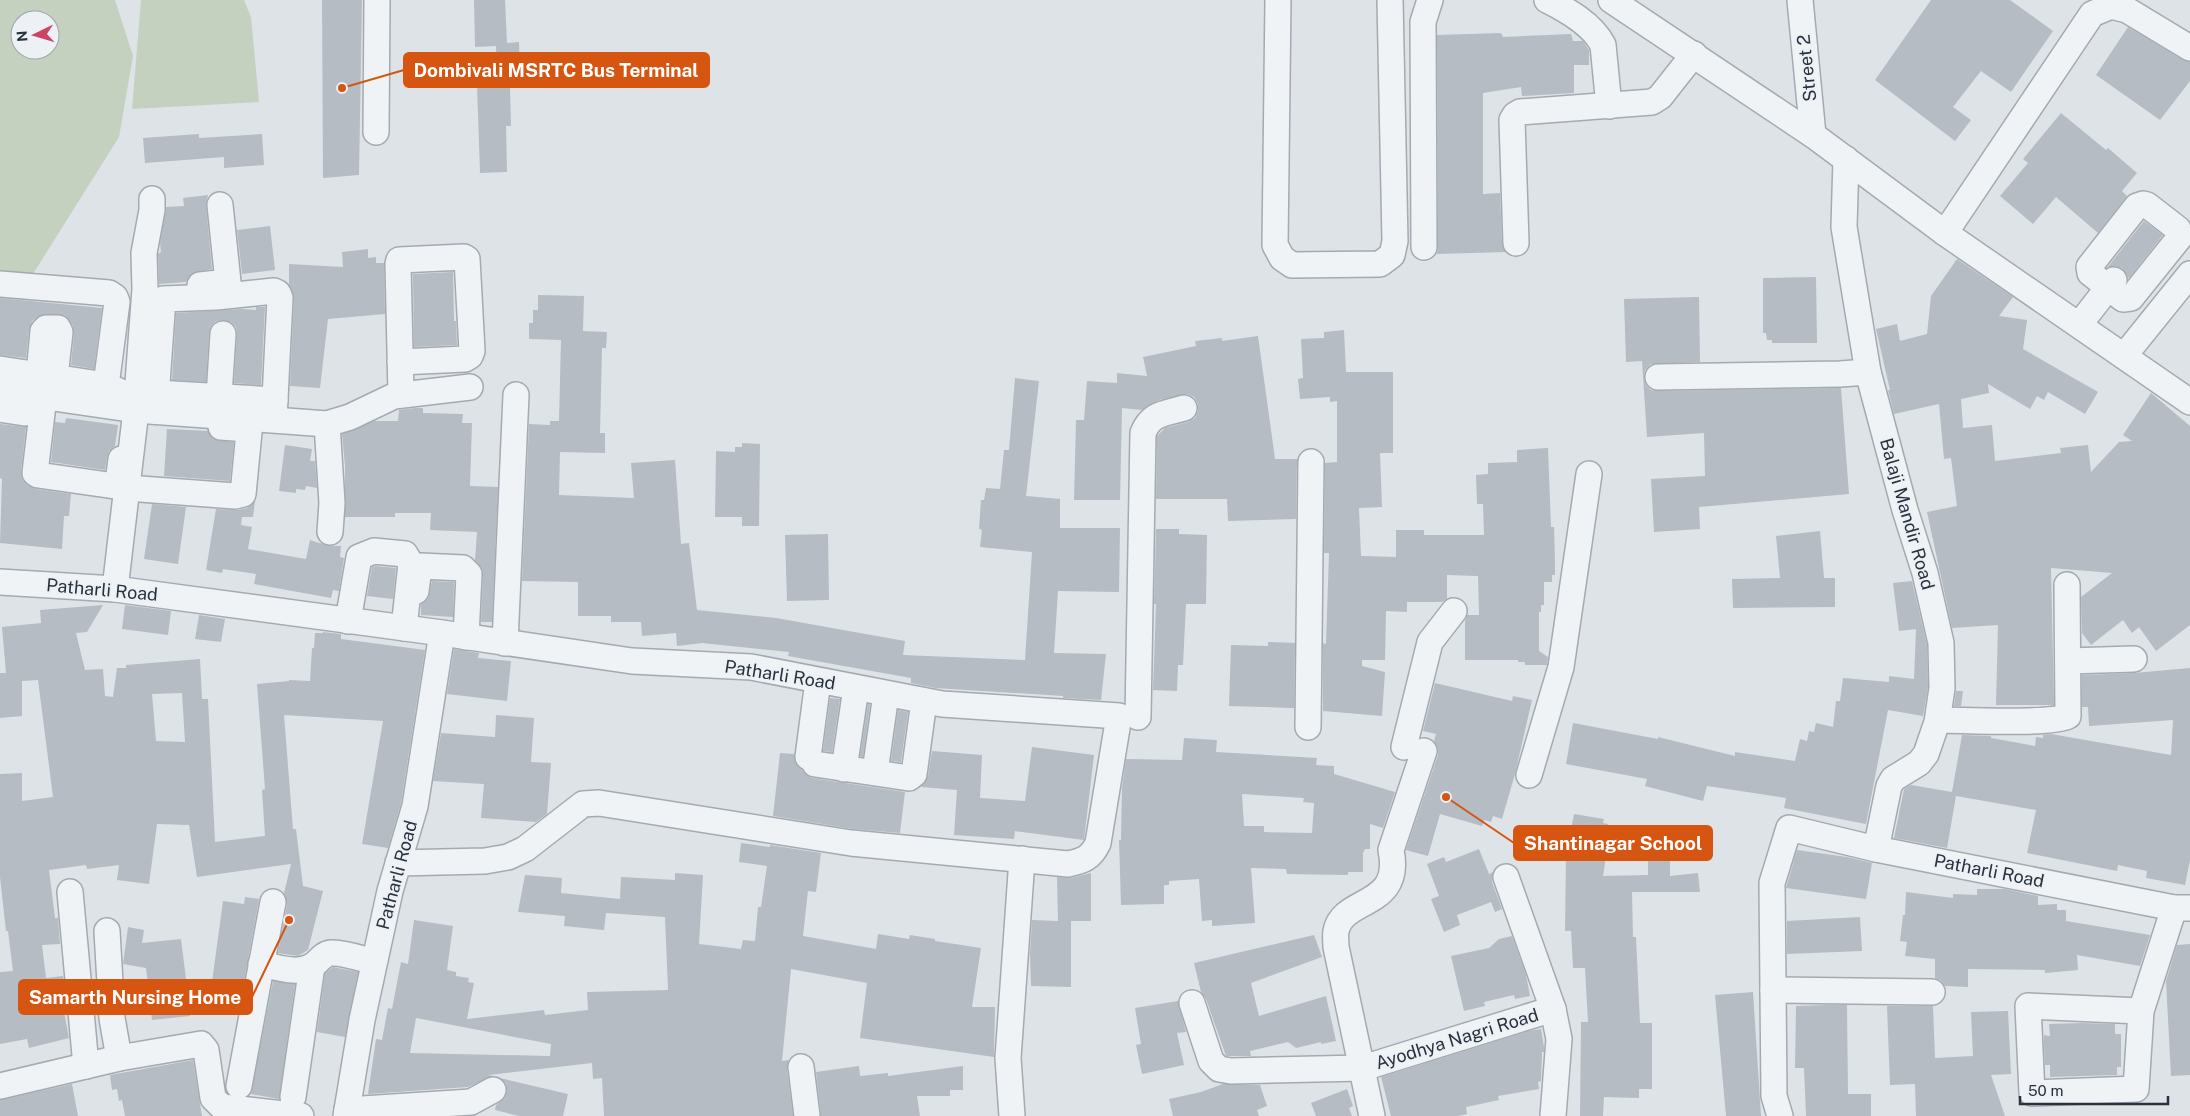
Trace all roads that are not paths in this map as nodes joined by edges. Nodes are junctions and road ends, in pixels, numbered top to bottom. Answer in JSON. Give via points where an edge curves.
{"nodes":[{"id":1,"x":377,"y":0,"type":"edge"},
{"id":2,"x":1278,"y":0,"type":"edge"},
{"id":3,"x":1390,"y":0,"type":"edge"},
{"id":4,"x":1430,"y":0,"type":"edge"},
{"id":5,"x":1547,"y":0,"type":"edge"},
{"id":6,"x":1611,"y":0,"type":"edge"},
{"id":7,"x":1800,"y":0,"type":"edge"},
{"id":8,"x":2190,"y":48,"type":"edge"},
{"id":9,"x":1694,"y":54,"type":"junction"},
{"id":10,"x":1609,"y":106,"type":"junction"},
{"id":11,"x":376,"y":132,"type":"dead end"},
{"id":12,"x":1813,"y":135,"type":"junction"},
{"id":13,"x":1846,"y":159,"type":"junction"},
{"id":14,"x":152,"y":199,"type":"dead end"},
{"id":15,"x":220,"y":205,"type":"dead end"},
{"id":16,"x":1945,"y":233,"type":"junction"},
{"id":17,"x":1516,"y":243,"type":"dead end"},
{"id":18,"x":1424,"y":247,"type":"dead end"},
{"id":19,"x":2190,"y":274,"type":"edge"},
{"id":20,"x":0,"y":284,"type":"edge"},
{"id":21,"x":2111,"y":284,"type":"dead end"},
{"id":22,"x":145,"y":289,"type":"junction"},
{"id":23,"x":2079,"y":325,"type":"junction"},
{"id":24,"x":223,"y":334,"type":"dead end"},
{"id":25,"x":2124,"y":356,"type":"junction"},
{"id":26,"x":400,"y":362,"type":"junction"},
{"id":27,"x":0,"y":370,"type":"edge"},
{"id":28,"x":1868,"y":372,"type":"junction"},
{"id":29,"x":1658,"y":377,"type":"dead end"},
{"id":30,"x":106,"y":385,"type":"junction"},
{"id":31,"x":470,"y":387,"type":"dead end"},
{"id":32,"x":0,"y":390,"type":"edge"},
{"id":33,"x":401,"y":394,"type":"junction"},
{"id":34,"x":41,"y":395,"type":"junction"},
{"id":35,"x":516,"y":396,"type":"dead end"},
{"id":36,"x":2190,"y":402,"type":"edge"},
{"id":37,"x":1184,"y":408,"type":"dead end"},
{"id":38,"x":0,"y":409,"type":"edge"},
{"id":39,"x":275,"y":409,"type":"junction"},
{"id":40,"x":83,"y":410,"type":"junction"},
{"id":41,"x":153,"y":410,"type":"junction"},
{"id":42,"x":212,"y":413,"type":"junction"},
{"id":43,"x":327,"y":424,"type":"junction"},
{"id":44,"x":1311,"y":462,"type":"dead end"},
{"id":45,"x":1589,"y":474,"type":"dead end"},
{"id":46,"x":127,"y":488,"type":"junction"},
{"id":47,"x":330,"y":532,"type":"dead end"},
{"id":48,"x":2067,"y":585,"type":"dead end"},
{"id":49,"x":3,"y":588,"type":"edge"},
{"id":50,"x":115,"y":589,"type":"junction"},
{"id":51,"x":1454,"y":611,"type":"dead end"},
{"id":52,"x":348,"y":621,"type":"junction"},
{"id":53,"x":408,"y":629,"type":"junction"},
{"id":54,"x":454,"y":635,"type":"junction"},
{"id":55,"x":505,"y":643,"type":"junction"},
{"id":56,"x":2134,"y":659,"type":"dead end"},
{"id":57,"x":2068,"y":661,"type":"junction"},
{"id":58,"x":818,"y":681,"type":"junction"},
{"id":59,"x":856,"y":688,"type":"junction"},
{"id":60,"x":886,"y":694,"type":"junction"},
{"id":61,"x":924,"y":701,"type":"junction"},
{"id":62,"x":1128,"y":717,"type":"junction"},
{"id":63,"x":1938,"y":720,"type":"junction"},
{"id":64,"x":1308,"y":727,"type":"dead end"},
{"id":65,"x":844,"y":768,"type":"junction"},
{"id":66,"x":876,"y":772,"type":"junction"},
{"id":67,"x":1529,"y":776,"type":"dead end"},
{"id":68,"x":1876,"y":849,"type":"junction"},
{"id":69,"x":1022,"y":859,"type":"junction"},
{"id":70,"x":398,"y":863,"type":"junction"},
{"id":71,"x":1506,"y":877,"type":"dead end"},
{"id":72,"x":70,"y":892,"type":"dead end"},
{"id":73,"x":272,"y":902,"type":"dead end"},
{"id":74,"x":2182,"y":908,"type":"edge"},
{"id":75,"x":107,"y":931,"type":"dead end"},
{"id":76,"x":374,"y":962,"type":"junction"},
{"id":77,"x":261,"y":964,"type":"junction"},
{"id":78,"x":312,"y":966,"type":"junction"},
{"id":79,"x":1773,"y":990,"type":"junction"},
{"id":80,"x":1932,"y":992,"type":"dead end"},
{"id":81,"x":1192,"y":1003,"type":"dead end"},
{"id":82,"x":1554,"y":1009,"type":"junction"},
{"id":83,"x":2141,"y":1011,"type":"junction"},
{"id":84,"x":206,"y":1055,"type":"junction"},
{"id":85,"x":119,"y":1058,"type":"junction"},
{"id":86,"x":245,"y":1058,"type":"junction"},
{"id":87,"x":86,"y":1066,"type":"junction"},
{"id":88,"x":801,"y":1067,"type":"dead end"},
{"id":89,"x":1363,"y":1068,"type":"junction"},
{"id":90,"x":0,"y":1086,"type":"edge"},
{"id":91,"x":239,"y":1086,"type":"dead end"},
{"id":92,"x":493,"y":1090,"type":"dead end"},
{"id":93,"x":297,"y":1107,"type":"edge"},
{"id":94,"x":346,"y":1113,"type":"edge"},
{"id":95,"x":807,"y":1116,"type":"edge"},
{"id":96,"x":1012,"y":1116,"type":"edge"},
{"id":97,"x":1372,"y":1116,"type":"edge"},
{"id":98,"x":1553,"y":1116,"type":"edge"},
{"id":99,"x":1780,"y":1116,"type":"edge"}],
"edges":[{"from":1,"to":11,"type":"street"},
{"from":2,"to":3,"type":"street","via":[[1275,245],[1282,258],[1292,265],[1380,264],[1392,256]]},
{"from":4,"to":18,"type":"street","via":[[1423,22]]},
{"from":5,"to":10,"type":"street","via":[[1592,28],[1598,36],[1602,45]]},
{"from":6,"to":9,"type":"street"},
{"from":7,"to":12,"type":"street","name":"Street 2"},
{"from":8,"to":16,"type":"street","via":[[2127,10],[2112,6],[2092,14]]},
{"from":9,"to":10,"type":"street","via":[[1656,100]]},
{"from":9,"to":12,"type":"street"},
{"from":10,"to":17,"type":"street","via":[[1520,112],[1515,115],[1512,120]]},
{"from":12,"to":13,"type":"street"},
{"from":13,"to":16,"type":"street"},
{"from":13,"to":28,"type":"street","name":"Balaji Mandir Road","via":[[1844,228]]},
{"from":14,"to":22,"type":"street","via":[[144,252]]},
{"from":15,"to":22,"type":"street","via":[[228,282]]},
{"from":16,"to":23,"type":"street"},
{"from":19,"to":25,"type":"street"},
{"from":20,"to":30,"type":"street","via":[[109,293],[115,297]]},
{"from":21,"to":23,"type":"street"},
{"from":22,"to":41,"type":"street"},
{"from":23,"to":25,"type":"street"},
{"from":24,"to":42,"type":"street"},
{"from":25,"to":36,"type":"street"},
{"from":26,"to":26,"type":"street","via":[[399,260],[464,257],[467,259],[470,356],[465,359]]},
{"from":26,"to":33,"type":"street"},
{"from":27,"to":34,"type":"street"},
{"from":28,"to":29,"type":"street"},
{"from":28,"to":63,"type":"street","name":"Balaji Mandir Road","via":[[1925,572],[1941,643],[1942,688]]},
{"from":30,"to":34,"type":"street"},
{"from":30,"to":41,"type":"street"},
{"from":31,"to":33,"type":"street"},
{"from":32,"to":34,"type":"street"},
{"from":33,"to":43,"type":"street"},
{"from":34,"to":38,"type":"street"},
{"from":34,"to":40,"type":"street"},
{"from":34,"to":40,"type":"street","via":[[35,472],[115,486],[124,426]]},
{"from":35,"to":55,"type":"street"},
{"from":37,"to":62,"type":"street","via":[[1153,417],[1143,433]]},
{"from":39,"to":41,"type":"street","via":[[280,298],[274,292],[163,299]]},
{"from":39,"to":42,"type":"street"},
{"from":39,"to":43,"type":"street"},
{"from":40,"to":41,"type":"street"},
{"from":41,"to":42,"type":"street"},
{"from":41,"to":46,"type":"street"},
{"from":42,"to":46,"type":"street","via":[[248,429],[243,494]]},
{"from":43,"to":47,"type":"street","via":[[332,503]]},
{"from":44,"to":64,"type":"street"},
{"from":45,"to":67,"type":"street","via":[[1561,667]]},
{"from":46,"to":50,"type":"street"},
{"from":48,"to":57,"type":"street"},
{"from":49,"to":50,"type":"street","name":"Patharli Road"},
{"from":50,"to":52,"type":"street","name":"Patharli Road"},
{"from":51,"to":89,"type":"street","name":"Ayodhya Nagri Road","via":[[1430,642],[1414,749],[1391,850],[1394,864],[1389,883],[1344,917],[1336,930],[1336,947]]},
{"from":52,"to":53,"type":"street","name":"Patharli Road"},
{"from":52,"to":53,"type":"street","via":[[359,557],[374,551],[405,554],[411,564]]},
{"from":53,"to":54,"type":"street","name":"Patharli Road"},
{"from":53,"to":54,"type":"street","via":[[419,568],[424,565],[462,568],[469,574]]},
{"from":54,"to":55,"type":"street","name":"Patharli Road"},
{"from":54,"to":70,"type":"street","name":"Patharli Road","via":[[415,806]]},
{"from":55,"to":58,"type":"street","name":"Patharli Road","via":[[632,661],[751,667]]},
{"from":56,"to":57,"type":"street"},
{"from":57,"to":63,"type":"street","via":[[2068,716]]},
{"from":58,"to":59,"type":"street","name":"Patharli Road"},
{"from":58,"to":65,"type":"street","via":[[811,760]]},
{"from":59,"to":60,"type":"street","name":"Patharli Road"},
{"from":59,"to":65,"type":"street"},
{"from":60,"to":61,"type":"street","name":"Patharli Road"},
{"from":60,"to":66,"type":"street"},
{"from":61,"to":62,"type":"street","name":"Patharli Road","via":[[981,708]]},
{"from":61,"to":66,"type":"street","via":[[914,774],[910,778]]},
{"from":62,"to":69,"type":"street","via":[[1094,852],[1084,860],[1068,864]]},
{"from":63,"to":68,"type":"street","name":"Balaji Mandir Road","via":[[1923,759],[1892,779]]},
{"from":65,"to":66,"type":"street"},
{"from":68,"to":74,"type":"street","name":"Patharli Road"},
{"from":68,"to":79,"type":"street","name":"Patharli Road","via":[[1789,828],[1772,884]]},
{"from":69,"to":70,"type":"street","via":[[851,842],[599,803],[583,804],[525,849],[508,857],[485,861]]},
{"from":69,"to":96,"type":"street","via":[[1008,1058]]},
{"from":70,"to":76,"type":"street","name":"Patharli Road"},
{"from":71,"to":82,"type":"street"},
{"from":72,"to":87,"type":"street"},
{"from":73,"to":77,"type":"street"},
{"from":74,"to":83,"type":"street"},
{"from":75,"to":85,"type":"street","via":[[112,1018]]},
{"from":76,"to":78,"type":"street","via":[[334,953],[324,956]]},
{"from":76,"to":94,"type":"street","name":"Patharli Road"},
{"from":77,"to":78,"type":"street","via":[[297,970]]},
{"from":77,"to":86,"type":"street"},
{"from":78,"to":93,"type":"street"},
{"from":79,"to":80,"type":"street"},
{"from":79,"to":99,"type":"street","via":[[1774,1096]]},
{"from":81,"to":89,"type":"street","via":[[1211,1062],[1219,1069]]},
{"from":82,"to":89,"type":"street","name":"Ayodhya Nagri Road"},
{"from":82,"to":98,"type":"street","name":"Ayodhya Nagri Road","via":[[1559,1039]]},
{"from":83,"to":83,"type":"street","via":[[2136,1089],[2032,1093],[2028,1006]]},
{"from":84,"to":85,"type":"street","via":[[201,1044]]},
{"from":84,"to":86,"type":"street"},
{"from":84,"to":93,"type":"street","via":[[213,1098],[222,1107]]},
{"from":85,"to":87,"type":"street"},
{"from":86,"to":91,"type":"street"},
{"from":87,"to":90,"type":"street"},
{"from":88,"to":95,"type":"street"},
{"from":89,"to":97,"type":"street"},
{"from":92,"to":94,"type":"street","via":[[471,1102]]}]}
